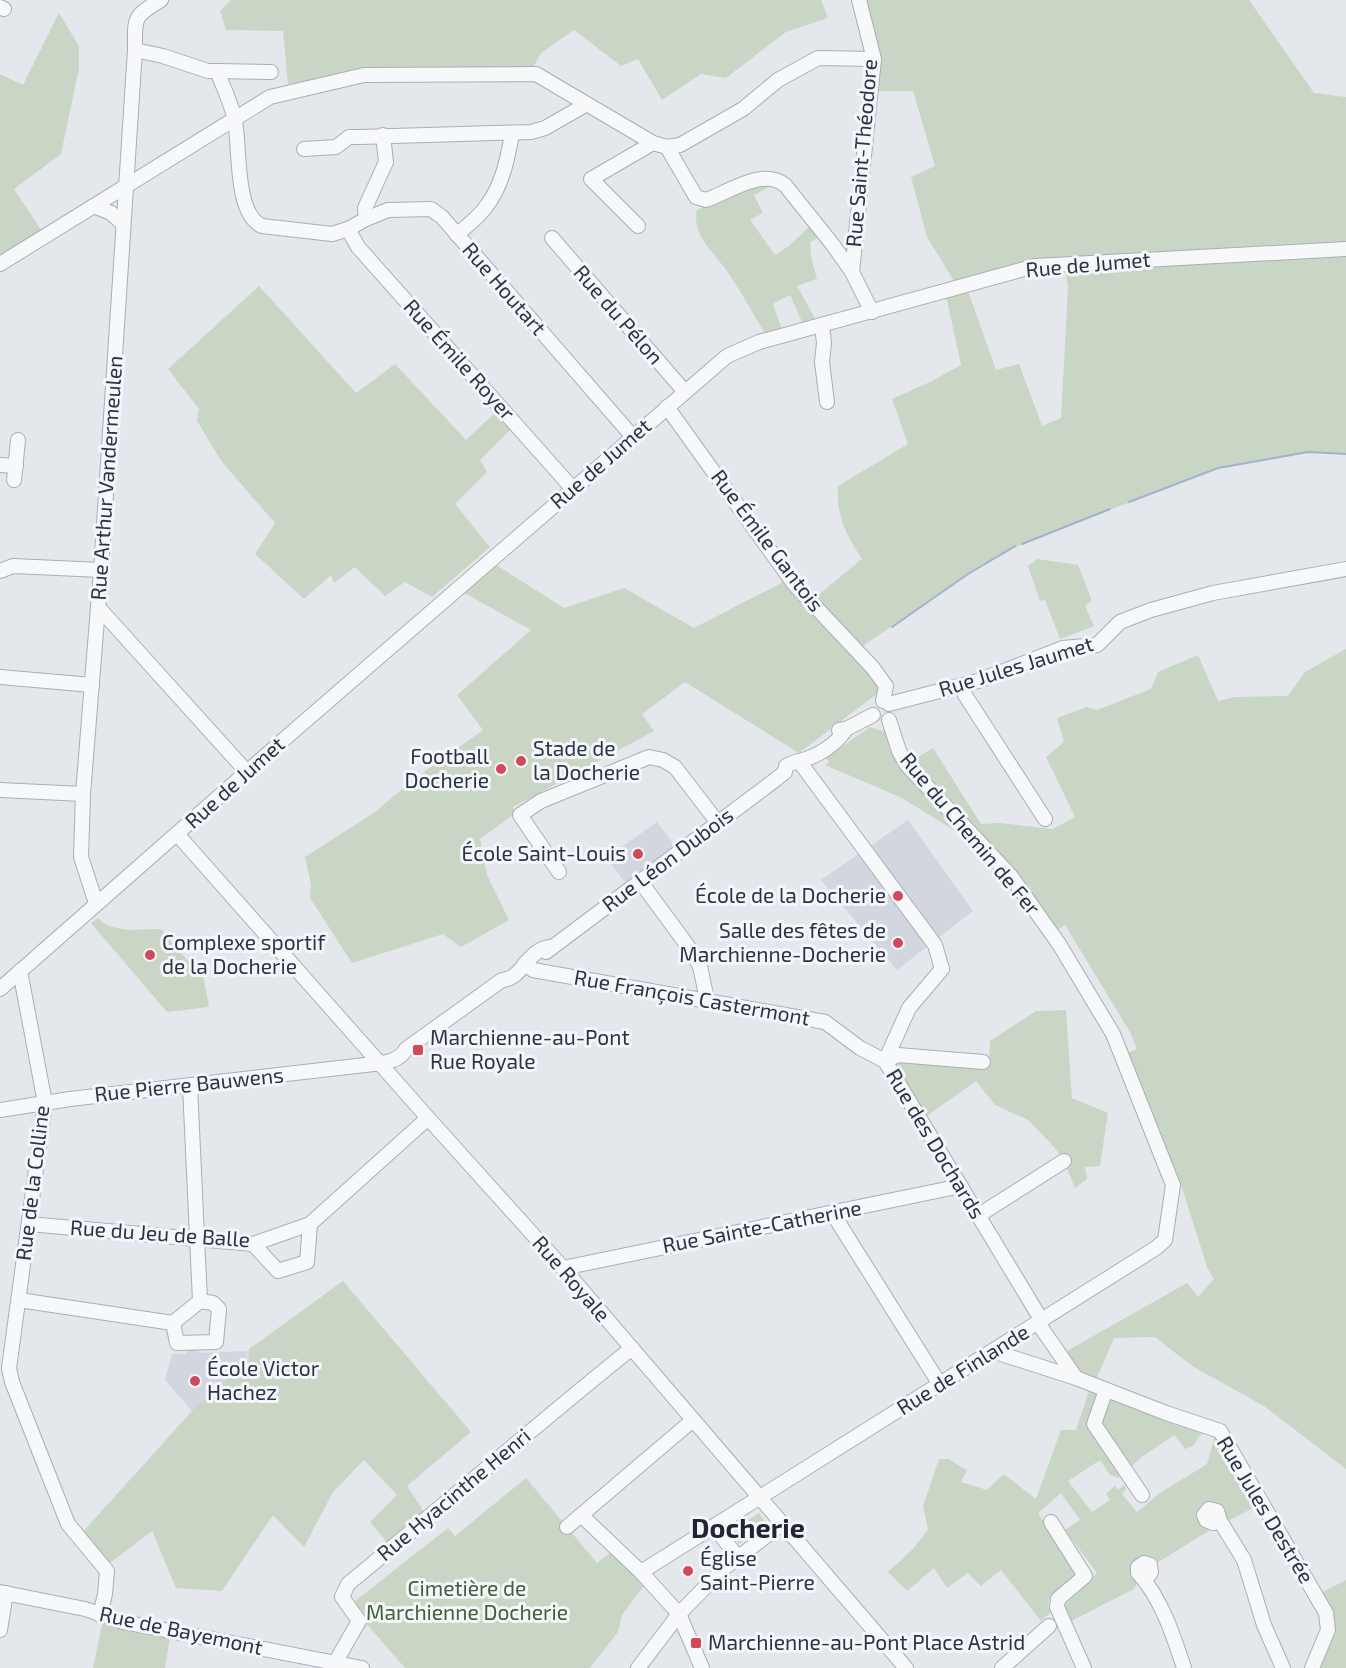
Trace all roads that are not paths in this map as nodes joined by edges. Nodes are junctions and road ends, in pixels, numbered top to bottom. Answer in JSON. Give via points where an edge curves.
{"nodes":[{"id":1,"x":161,"y":0,"type":"edge"},
{"id":2,"x":859,"y":0,"type":"edge"},
{"id":3,"x":135,"y":50,"type":"junction"},
{"id":4,"x":874,"y":59,"type":"junction"},
{"id":5,"x":218,"y":71,"type":"junction"},
{"id":6,"x":271,"y":72,"type":"dead end"},
{"id":7,"x":587,"y":104,"type":"junction"},
{"id":8,"x":235,"y":118,"type":"junction"},
{"id":9,"x":512,"y":133,"type":"junction"},
{"id":10,"x":383,"y":135,"type":"junction"},
{"id":11,"x":653,"y":143,"type":"junction"},
{"id":12,"x":667,"y":147,"type":"junction"},
{"id":13,"x":304,"y":149,"type":"dead end"},
{"id":14,"x":126,"y":186,"type":"junction"},
{"id":15,"x":94,"y":206,"type":"junction"},
{"id":16,"x":366,"y":219,"type":"junction"},
{"id":17,"x":123,"y":224,"type":"junction"},
{"id":18,"x":638,"y":226,"type":"dead end"},
{"id":19,"x":348,"y":229,"type":"junction"},
{"id":20,"x":457,"y":235,"type":"junction"},
{"id":21,"x":552,"y":238,"type":"dead end"},
{"id":22,"x":1346,"y":249,"type":"edge"},
{"id":23,"x":0,"y":264,"type":"edge"},
{"id":24,"x":852,"y":272,"type":"junction"},
{"id":25,"x":872,"y":312,"type":"junction"},
{"id":26,"x":822,"y":325,"type":"junction"},
{"id":27,"x":685,"y":392,"type":"junction"},
{"id":28,"x":827,"y":402,"type":"dead end"},
{"id":29,"x":667,"y":407,"type":"junction"},
{"id":30,"x":633,"y":437,"type":"junction"},
{"id":31,"x":18,"y":440,"type":"dead end"},
{"id":32,"x":0,"y":465,"type":"edge"},
{"id":33,"x":573,"y":489,"type":"junction"},
{"id":34,"x":1346,"y":568,"type":"edge"},
{"id":35,"x":101,"y":570,"type":"junction"},
{"id":36,"x":0,"y":571,"type":"edge"},
{"id":37,"x":98,"y":606,"type":"junction"},
{"id":38,"x":0,"y":677,"type":"edge"},
{"id":39,"x":92,"y":685,"type":"junction"},
{"id":40,"x":963,"y":685,"type":"junction"},
{"id":41,"x":886,"y":703,"type":"junction"},
{"id":42,"x":873,"y":715,"type":"junction"},
{"id":43,"x":889,"y":720,"type":"junction"},
{"id":44,"x":800,"y":761,"type":"junction"},
{"id":45,"x":247,"y":772,"type":"junction"},
{"id":46,"x":0,"y":790,"type":"edge"},
{"id":47,"x":83,"y":794,"type":"junction"},
{"id":48,"x":1045,"y":819,"type":"dead end"},
{"id":49,"x":718,"y":823,"type":"junction"},
{"id":50,"x":177,"y":834,"type":"junction"},
{"id":51,"x":559,"y":872,"type":"dead end"},
{"id":52,"x":640,"y":881,"type":"junction"},
{"id":53,"x":96,"y":903,"type":"junction"},
{"id":54,"x":525,"y":963,"type":"junction"},
{"id":55,"x":21,"y":971,"type":"junction"},
{"id":56,"x":0,"y":989,"type":"edge"},
{"id":57,"x":707,"y":1000,"type":"junction"},
{"id":58,"x":885,"y":1061,"type":"junction"},
{"id":59,"x":982,"y":1062,"type":"dead end"},
{"id":60,"x":380,"y":1063,"type":"junction"},
{"id":61,"x":190,"y":1086,"type":"junction"},
{"id":62,"x":45,"y":1103,"type":"junction"},
{"id":63,"x":0,"y":1110,"type":"edge"},
{"id":64,"x":428,"y":1118,"type":"junction"},
{"id":65,"x":1064,"y":1161,"type":"dead end"},
{"id":66,"x":961,"y":1186,"type":"junction"},
{"id":67,"x":833,"y":1214,"type":"junction"},
{"id":68,"x":979,"y":1215,"type":"junction"},
{"id":69,"x":29,"y":1224,"type":"junction"},
{"id":70,"x":310,"y":1224,"type":"junction"},
{"id":71,"x":197,"y":1239,"type":"junction"},
{"id":72,"x":1165,"y":1240,"type":"joint"},
{"id":73,"x":254,"y":1244,"type":"junction"},
{"id":74,"x":563,"y":1268,"type":"junction"},
{"id":75,"x":20,"y":1300,"type":"junction"},
{"id":76,"x":200,"y":1301,"type":"junction"},
{"id":77,"x":1040,"y":1322,"type":"junction"},
{"id":78,"x":173,"y":1323,"type":"junction"},
{"id":79,"x":632,"y":1348,"type":"junction"},
{"id":80,"x":0,"y":1350,"type":"edge"},
{"id":81,"x":992,"y":1351,"type":"junction"},
{"id":82,"x":10,"y":1360,"type":"junction"},
{"id":83,"x":1076,"y":1378,"type":"junction"},
{"id":84,"x":939,"y":1383,"type":"junction"},
{"id":85,"x":1106,"y":1390,"type":"junction"},
{"id":86,"x":693,"y":1420,"type":"junction"},
{"id":87,"x":1142,"y":1495,"type":"dead end"},
{"id":88,"x":759,"y":1497,"type":"junction"},
{"id":89,"x":581,"y":1515,"type":"junction"},
{"id":90,"x":1220,"y":1521,"type":"dead end"},
{"id":91,"x":1051,"y":1522,"type":"dead end"},
{"id":92,"x":782,"y":1524,"type":"junction"},
{"id":93,"x":714,"y":1526,"type":"junction"},
{"id":94,"x":567,"y":1527,"type":"dead end"},
{"id":95,"x":738,"y":1558,"type":"junction"},
{"id":96,"x":641,"y":1572,"type":"junction"},
{"id":97,"x":1145,"y":1581,"type":"dead end"},
{"id":98,"x":3,"y":1593,"type":"edge"},
{"id":99,"x":679,"y":1614,"type":"junction"},
{"id":100,"x":100,"y":1615,"type":"junction"},
{"id":101,"x":1049,"y":1626,"type":"dead end"},
{"id":102,"x":0,"y":1630,"type":"edge"},
{"id":103,"x":335,"y":1663,"type":"junction"},
{"id":104,"x":362,"y":1668,"type":"edge"},
{"id":105,"x":638,"y":1668,"type":"edge"},
{"id":106,"x":702,"y":1668,"type":"edge"},
{"id":107,"x":906,"y":1668,"type":"edge"},
{"id":108,"x":1002,"y":1668,"type":"edge"},
{"id":109,"x":1084,"y":1668,"type":"edge"},
{"id":110,"x":1184,"y":1668,"type":"edge"},
{"id":111,"x":1283,"y":1668,"type":"edge"},
{"id":112,"x":1312,"y":1668,"type":"edge"}],
"edges":[{"from":1,"to":3,"type":"street","via":[[141,12],[135,21]]},
{"from":2,"to":4,"type":"street","name":"Rue Saint-Théodore"},
{"from":3,"to":5,"type":"street"},
{"from":3,"to":14,"type":"street","name":"Rue Arthur Vandermeulen"},
{"from":4,"to":12,"type":"street","via":[[818,58],[778,80],[743,109],[680,145]]},
{"from":4,"to":24,"type":"street","name":"Rue Saint-Théodore"},
{"from":5,"to":6,"type":"street"},
{"from":5,"to":8,"type":"street"},
{"from":7,"to":8,"type":"street","via":[[536,74],[364,75],[270,97]]},
{"from":7,"to":9,"type":"street","via":[[545,128]]},
{"from":7,"to":11,"type":"street"},
{"from":8,"to":14,"type":"street"},
{"from":8,"to":19,"type":"street","via":[[239,175],[249,213],[256,223],[332,234]]},
{"from":9,"to":10,"type":"street"},
{"from":9,"to":20,"type":"street","via":[[508,160],[492,198]]},
{"from":10,"to":13,"type":"street","via":[[350,137],[336,147]]},
{"from":10,"to":16,"type":"street","via":[[386,162],[365,208]]},
{"from":11,"to":12,"type":"street"},
{"from":11,"to":18,"type":"street","via":[[591,180]]},
{"from":12,"to":24,"type":"street","name":"Rue Saint-Théodore","via":[[701,200],[760,178],[779,180]]},
{"from":14,"to":15,"type":"street"},
{"from":14,"to":17,"type":"street","name":"Rue Arthur Vandermeulen"},
{"from":15,"to":17,"type":"street","via":[[111,213]]},
{"from":15,"to":23,"type":"street"},
{"from":16,"to":19,"type":"street","name":"Rue Houtart"},
{"from":16,"to":20,"type":"street","name":"Rue Houtart","via":[[388,210],[431,209]]},
{"from":17,"to":35,"type":"street","name":"Rue Arthur Vandermeulen"},
{"from":19,"to":33,"type":"street","name":"Rue Émile Royer","via":[[358,247]]},
{"from":20,"to":30,"type":"street","name":"Rue Houtart"},
{"from":21,"to":27,"type":"street","name":"Rue du Pélon"},
{"from":22,"to":25,"type":"street","name":"Rue de Jumet","via":[[1035,266]]},
{"from":24,"to":25,"type":"street","name":"Rue Saint-Théodore"},
{"from":25,"to":26,"type":"street","name":"Rue de Jumet"},
{"from":26,"to":27,"type":"street","name":"Rue de Jumet","via":[[740,349]]},
{"from":26,"to":28,"type":"street"},
{"from":27,"to":29,"type":"street","name":"Rue de Jumet"},
{"from":29,"to":30,"type":"street","name":"Rue de Jumet"},
{"from":29,"to":41,"type":"street","name":"Rue Émile Gantois","via":[[794,584],[873,668],[886,686]]},
{"from":30,"to":33,"type":"street","name":"Rue de Jumet"},
{"from":31,"to":32,"type":"street","via":[[15,473]]},
{"from":33,"to":45,"type":"street","name":"Rue de Jumet"},
{"from":34,"to":40,"type":"street","name":"Rue Jules Jaumet","via":[[1222,591],[1151,610],[1120,622],[1097,645],[1063,648]]},
{"from":35,"to":36,"type":"street","via":[[13,566]]},
{"from":35,"to":37,"type":"street","name":"Rue Arthur Vandermeulen"},
{"from":37,"to":39,"type":"street","name":"Rue Arthur Vandermeulen"},
{"from":37,"to":45,"type":"street"},
{"from":38,"to":39,"type":"street"},
{"from":39,"to":47,"type":"street","name":"Rue Arthur Vandermeulen"},
{"from":40,"to":41,"type":"street","name":"Rue Jules Jaumet"},
{"from":40,"to":48,"type":"street","via":[[965,695]]},
{"from":41,"to":42,"type":"street","via":[[874,706]]},
{"from":41,"to":43,"type":"street","via":[[893,713]]},
{"from":42,"to":43,"type":"street","via":[[880,722]]},
{"from":42,"to":44,"type":"street","name":"Rue Léon Dubois","via":[[837,730]]},
{"from":43,"to":72,"type":"street","name":"Rue du Chemin de Fer","via":[[906,764],[1010,875],[1059,944],[1113,1034],[1173,1185]]},
{"from":44,"to":49,"type":"street","name":"Rue Léon Dubois","via":[[791,762],[785,772]]},
{"from":44,"to":58,"type":"street","name":"Rue des Dochards","via":[[935,945],[942,969],[909,1008]]},
{"from":45,"to":50,"type":"street","name":"Rue de Jumet"},
{"from":46,"to":47,"type":"street"},
{"from":47,"to":53,"type":"street","name":"Rue Arthur Vandermeulen","via":[[81,857]]},
{"from":49,"to":51,"type":"street","via":[[675,767],[649,757],[541,801],[520,814]]},
{"from":49,"to":52,"type":"street","name":"Rue Léon Dubois"},
{"from":50,"to":53,"type":"street","name":"Rue de Jumet"},
{"from":50,"to":60,"type":"street","name":"Rue Royale"},
{"from":52,"to":54,"type":"street","name":"Rue Léon Dubois","via":[[550,947],[540,948]]},
{"from":52,"to":57,"type":"street","via":[[699,966]]},
{"from":53,"to":55,"type":"street","name":"Rue de Jumet"},
{"from":54,"to":57,"type":"street","name":"Rue François Castermont","via":[[533,970]]},
{"from":54,"to":60,"type":"street","name":"Rue Léon Dubois","via":[[512,977]]},
{"from":55,"to":56,"type":"street","name":"Rue de Jumet"},
{"from":55,"to":62,"type":"street","name":"Rue de la Colline"},
{"from":57,"to":58,"type":"street","name":"Rue François Castermont","via":[[825,1022]]},
{"from":58,"to":59,"type":"street","via":[[898,1055]]},
{"from":58,"to":66,"type":"street","name":"Rue des Dochards"},
{"from":60,"to":61,"type":"street","name":"Rue Pierre Bauwens"},
{"from":60,"to":64,"type":"street","name":"Rue Royale"},
{"from":61,"to":62,"type":"street","name":"Rue Pierre Bauwens"},
{"from":61,"to":71,"type":"street"},
{"from":62,"to":63,"type":"street","name":"Rue Pierre Bauwens"},
{"from":62,"to":69,"type":"street","name":"Rue de la Colline"},
{"from":64,"to":70,"type":"street","name":"Rue du Jeu de Balle"},
{"from":64,"to":74,"type":"street","name":"Rue Royale"},
{"from":65,"to":68,"type":"street"},
{"from":66,"to":67,"type":"street","name":"Rue Sainte-Catherine"},
{"from":66,"to":68,"type":"street","name":"Rue des Dochards"},
{"from":67,"to":74,"type":"street","name":"Rue Sainte-Catherine"},
{"from":67,"to":84,"type":"street"},
{"from":68,"to":77,"type":"street","name":"Rue des Dochards"},
{"from":69,"to":71,"type":"street","name":"Rue du Jeu de Balle"},
{"from":69,"to":75,"type":"street","name":"Rue de la Colline"},
{"from":70,"to":73,"type":"street","name":"Rue du Jeu de Balle"},
{"from":70,"to":73,"type":"street","via":[[307,1262],[278,1271]]},
{"from":71,"to":73,"type":"street","name":"Rue du Jeu de Balle"},
{"from":71,"to":76,"type":"street"},
{"from":72,"to":77,"type":"street","name":"Rue de Finlande"},
{"from":74,"to":79,"type":"street","name":"Rue Royale"},
{"from":75,"to":78,"type":"street"},
{"from":75,"to":82,"type":"street","name":"Rue de la Colline"},
{"from":76,"to":78,"type":"street"},
{"from":76,"to":78,"type":"street","via":[[213,1303],[219,1309],[216,1342],[177,1343]]},
{"from":77,"to":81,"type":"street","name":"Rue de Finlande"},
{"from":77,"to":83,"type":"street","name":"Rue des Dochards"},
{"from":79,"to":86,"type":"street","name":"Rue Royale"},
{"from":79,"to":103,"type":"street","name":"Rue Hyacinthe Henri","via":[[348,1584],[342,1597],[359,1621]]},
{"from":80,"to":82,"type":"street"},
{"from":81,"to":83,"type":"street","name":"Rue Jules Destrée"},
{"from":81,"to":84,"type":"street","name":"Rue de Finlande"},
{"from":82,"to":100,"type":"street","name":"Rue de la Colline","via":[[12,1382],[68,1524],[107,1571]]},
{"from":83,"to":85,"type":"street","name":"Rue Jules Destrée"},
{"from":84,"to":88,"type":"street","name":"Rue de Finlande"},
{"from":85,"to":87,"type":"street","via":[[1094,1424]]},
{"from":85,"to":112,"type":"street","name":"Rue Jules Destrée","via":[[1220,1431],[1326,1612],[1328,1630]]},
{"from":86,"to":88,"type":"street","name":"Rue Royale"},
{"from":86,"to":89,"type":"street"},
{"from":88,"to":92,"type":"street","name":"Rue Royale"},
{"from":88,"to":93,"type":"street","name":"Rue de Finlande"},
{"from":89,"to":94,"type":"street"},
{"from":89,"to":96,"type":"street"},
{"from":90,"to":111,"type":"street","via":[[1244,1560],[1264,1625]]},
{"from":91,"to":109,"type":"street","via":[[1085,1576],[1058,1599],[1056,1607]]},
{"from":92,"to":95,"type":"street"},
{"from":92,"to":107,"type":"street","name":"Rue Royale"},
{"from":93,"to":95,"type":"street"},
{"from":93,"to":96,"type":"street","name":"Rue de Finlande"},
{"from":95,"to":99,"type":"street"},
{"from":96,"to":99,"type":"street"},
{"from":97,"to":110,"type":"street","via":[[1173,1634]]},
{"from":98,"to":100,"type":"street","name":"Rue de Bayemont"},
{"from":98,"to":102,"type":"street"},
{"from":99,"to":105,"type":"street"},
{"from":99,"to":106,"type":"street"},
{"from":100,"to":103,"type":"street","name":"Rue de Bayemont"},
{"from":101,"to":108,"type":"street"},
{"from":103,"to":104,"type":"street","name":"Rue de Bayemont"}]}
